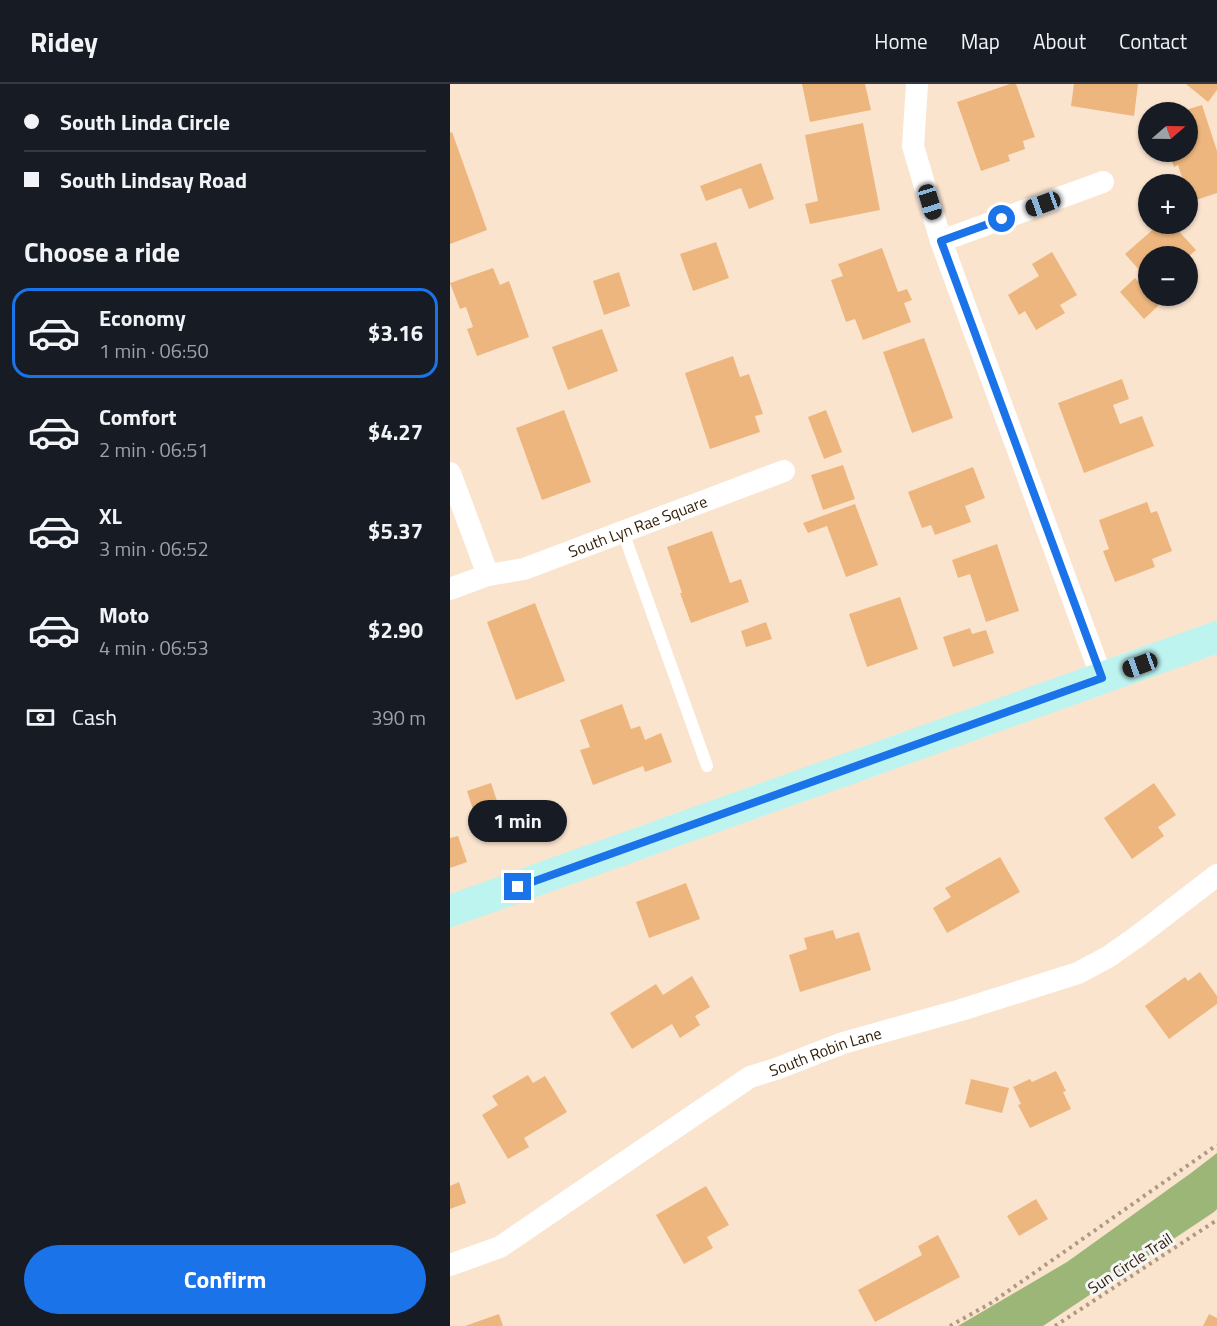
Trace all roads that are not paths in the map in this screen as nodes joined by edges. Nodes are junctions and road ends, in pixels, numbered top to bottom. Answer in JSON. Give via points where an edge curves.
{"nodes":[{"id":1,"x":916,"y":84,"type":"edge"},
{"id":2,"x":1103,"y":182,"type":"dead end"},
{"id":3,"x":941,"y":241,"type":"junction"},
{"id":4,"x":784,"y":471,"type":"dead end"},
{"id":5,"x":450,"y":473,"type":"edge"},
{"id":6,"x":623,"y":532,"type":"junction"},
{"id":7,"x":488,"y":575,"type":"junction"},
{"id":8,"x":450,"y":589,"type":"edge"},
{"id":9,"x":1217,"y":637,"type":"edge"},
{"id":10,"x":1102,"y":678,"type":"junction"},
{"id":11,"x":707,"y":766,"type":"dead end"},
{"id":12,"x":1217,"y":875,"type":"edge"},
{"id":13,"x":450,"y":911,"type":"edge"},
{"id":14,"x":450,"y":1265,"type":"edge"}],
"edges":[{"from":1,"to":3,"type":"street","via":[[913,146]]},
{"from":2,"to":3,"type":"street"},
{"from":3,"to":10,"type":"street"},
{"from":4,"to":6,"type":"street","name":"South Lyn Rae Square"},
{"from":5,"to":7,"type":"street"},
{"from":6,"to":7,"type":"street","name":"South Lyn Rae Square","via":[[524,569]]},
{"from":6,"to":11,"type":"lane"},
{"from":7,"to":8,"type":"street","name":"South Lyn Rae Square"},
{"from":9,"to":10,"type":"main road"},
{"from":10,"to":13,"type":"main road"},
{"from":12,"to":14,"type":"street","name":"South Robin Lane","via":[[1116,951],[1078,973],[843,1043],[750,1077],[501,1246]]}]}
